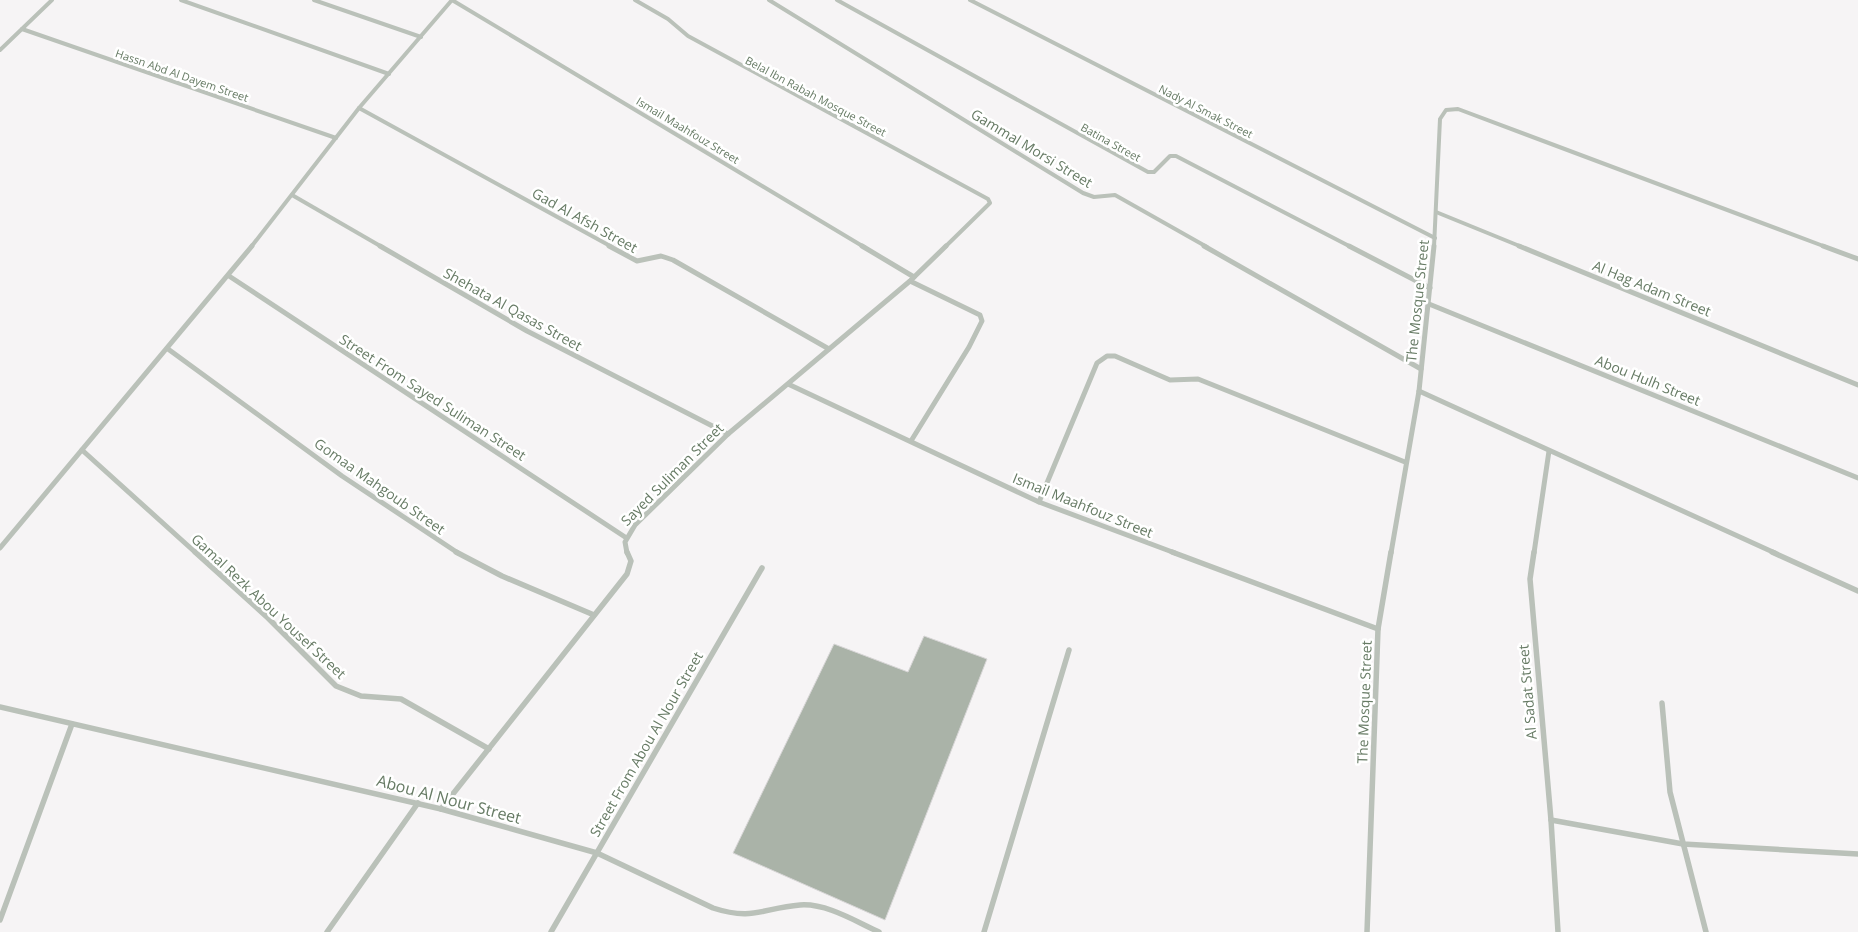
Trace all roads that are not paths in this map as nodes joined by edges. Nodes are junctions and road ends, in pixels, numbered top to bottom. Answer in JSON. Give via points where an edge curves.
{"nodes":[{"id":1,"x":52,"y":0,"type":"edge"},
{"id":2,"x":181,"y":0,"type":"edge"},
{"id":3,"x":314,"y":0,"type":"edge"},
{"id":4,"x":452,"y":0,"type":"edge"},
{"id":5,"x":635,"y":0,"type":"edge"},
{"id":6,"x":769,"y":0,"type":"edge"},
{"id":7,"x":837,"y":0,"type":"edge"},
{"id":8,"x":970,"y":0,"type":"edge"},
{"id":9,"x":22,"y":29,"type":"junction"},
{"id":10,"x":421,"y":37,"type":"junction"},
{"id":11,"x":0,"y":50,"type":"edge"},
{"id":12,"x":389,"y":74,"type":"junction"},
{"id":13,"x":359,"y":108,"type":"junction"},
{"id":14,"x":336,"y":138,"type":"junction"},
{"id":15,"x":292,"y":195,"type":"junction"},
{"id":16,"x":990,"y":203,"type":"joint"},
{"id":17,"x":1436,"y":212,"type":"junction"},
{"id":18,"x":1435,"y":238,"type":"junction"},
{"id":19,"x":1858,"y":259,"type":"edge"},
{"id":20,"x":229,"y":276,"type":"junction"},
{"id":21,"x":912,"y":279,"type":"junction"},
{"id":22,"x":1430,"y":288,"type":"junction"},
{"id":23,"x":1429,"y":304,"type":"junction"},
{"id":24,"x":168,"y":349,"type":"junction"},
{"id":25,"x":829,"y":349,"type":"junction"},
{"id":26,"x":1421,"y":369,"type":"junction"},
{"id":27,"x":788,"y":384,"type":"junction"},
{"id":28,"x":1858,"y":385,"type":"edge"},
{"id":29,"x":1419,"y":391,"type":"junction"},
{"id":30,"x":728,"y":434,"type":"junction"},
{"id":31,"x":911,"y":442,"type":"junction"},
{"id":32,"x":82,"y":450,"type":"junction"},
{"id":33,"x":1549,"y":451,"type":"junction"},
{"id":34,"x":1406,"y":462,"type":"junction"},
{"id":35,"x":1858,"y":478,"type":"edge"},
{"id":36,"x":1039,"y":502,"type":"junction"},
{"id":37,"x":625,"y":537,"type":"junction"},
{"id":38,"x":0,"y":548,"type":"edge"},
{"id":39,"x":762,"y":568,"type":"dead end"},
{"id":40,"x":1858,"y":591,"type":"edge"},
{"id":41,"x":594,"y":615,"type":"junction"},
{"id":42,"x":1378,"y":629,"type":"junction"},
{"id":43,"x":1069,"y":650,"type":"dead end"},
{"id":44,"x":1662,"y":703,"type":"dead end"},
{"id":45,"x":0,"y":707,"type":"edge"},
{"id":46,"x":72,"y":724,"type":"junction"},
{"id":47,"x":489,"y":749,"type":"junction"},
{"id":48,"x":418,"y":803,"type":"junction"},
{"id":49,"x":441,"y":809,"type":"junction"},
{"id":50,"x":1551,"y":820,"type":"junction"},
{"id":51,"x":1683,"y":844,"type":"junction"},
{"id":52,"x":597,"y":854,"type":"junction"},
{"id":53,"x":1858,"y":854,"type":"edge"},
{"id":54,"x":2,"y":903,"type":"edge"},
{"id":55,"x":0,"y":920,"type":"edge"},
{"id":56,"x":327,"y":932,"type":"edge"},
{"id":57,"x":552,"y":932,"type":"edge"},
{"id":58,"x":878,"y":932,"type":"edge"},
{"id":59,"x":984,"y":932,"type":"edge"},
{"id":60,"x":1367,"y":932,"type":"edge"},
{"id":61,"x":1558,"y":932,"type":"edge"},
{"id":62,"x":1706,"y":932,"type":"edge"}],
"edges":[{"from":1,"to":9,"type":"street"},
{"from":2,"to":12,"type":"street"},
{"from":3,"to":10,"type":"street"},
{"from":4,"to":10,"type":"street"},
{"from":4,"to":21,"type":"street","name":"Ismail Maahfouz Street"},
{"from":5,"to":16,"type":"street","name":"Belal Ibn Rabah Mosque Street","via":[[668,19],[688,36],[988,199]]},
{"from":6,"to":26,"type":"street","name":"Gammal Morsi Street","via":[[1083,193],[1094,197],[1114,195]]},
{"from":7,"to":22,"type":"street","name":"Batina Street","via":[[1148,172],[1154,172],[1170,156],[1176,156]]},
{"from":8,"to":18,"type":"street","name":"Nady Al Smak Street"},
{"from":9,"to":11,"type":"street"},
{"from":9,"to":14,"type":"street","name":"Hassn Abd Al Dayem Street"},
{"from":10,"to":12,"type":"street"},
{"from":12,"to":13,"type":"street"},
{"from":13,"to":14,"type":"street"},
{"from":13,"to":25,"type":"street","name":"Gad Al Afsh Street","via":[[637,261],[661,256],[674,260]]},
{"from":14,"to":15,"type":"street"},
{"from":15,"to":20,"type":"street"},
{"from":15,"to":30,"type":"street","name":"Shehata Al Qasas Street","via":[[527,331]]},
{"from":16,"to":21,"type":"street","name":"Sayed Suliman Street"},
{"from":17,"to":18,"type":"street","name":"The Mosque Street"},
{"from":17,"to":19,"type":"street","name":"The Mosque Street","via":[[1440,119],[1448,109],[1458,109]]},
{"from":17,"to":28,"type":"street","name":"Al Hag Adam Street"},
{"from":18,"to":22,"type":"street","name":"The Mosque Street"},
{"from":20,"to":24,"type":"street"},
{"from":20,"to":37,"type":"street","name":"Street From Sayed Suliman Street"},
{"from":21,"to":25,"type":"street","name":"Sayed Suliman Street"},
{"from":21,"to":31,"type":"street","name":"Ismail Maahfouz Street","via":[[980,315],[982,321]]},
{"from":22,"to":23,"type":"street","name":"The Mosque Street"},
{"from":23,"to":26,"type":"street","name":"The Mosque Street"},
{"from":23,"to":35,"type":"street","name":"Abou Hulh Street"},
{"from":24,"to":32,"type":"street"},
{"from":24,"to":41,"type":"street","name":"Gomaa Mahgoub Street","via":[[450,548],[480,565]]},
{"from":25,"to":27,"type":"street","name":"Sayed Suliman Street"},
{"from":26,"to":29,"type":"street","name":"The Mosque Street"},
{"from":27,"to":30,"type":"street","name":"Sayed Suliman Street"},
{"from":27,"to":31,"type":"street","name":"Ismail Maahfouz Street"},
{"from":29,"to":33,"type":"street"},
{"from":29,"to":34,"type":"street","name":"The Mosque Street"},
{"from":30,"to":37,"type":"street","name":"Sayed Suliman Street"},
{"from":31,"to":36,"type":"street","name":"Ismail Maahfouz Street"},
{"from":32,"to":38,"type":"street"},
{"from":32,"to":47,"type":"street","name":"Gamal Rezk Abou Yousef Street","via":[[268,618],[336,686],[361,696],[401,699]]},
{"from":33,"to":40,"type":"street"},
{"from":33,"to":50,"type":"street","name":"Al Sadat Street","via":[[1530,579]]},
{"from":34,"to":36,"type":"street","via":[[1198,378],[1170,380],[1114,356],[1106,356],[1097,363]]},
{"from":34,"to":42,"type":"street","name":"The Mosque Street"},
{"from":36,"to":42,"type":"street","name":"Ismail Maahfouz Street"},
{"from":37,"to":41,"type":"street","name":"Sayed Suliman Street","via":[[624,546],[631,567]]},
{"from":39,"to":52,"type":"street","name":"Street From Abou Al Nour Street"},
{"from":41,"to":47,"type":"street","name":"Sayed Suliman Street"},
{"from":42,"to":60,"type":"street","name":"The Mosque Street"},
{"from":43,"to":59,"type":"street"},
{"from":44,"to":51,"type":"street","via":[[1670,792]]},
{"from":45,"to":46,"type":"street","name":"Abou Al Nour Street"},
{"from":46,"to":48,"type":"street","name":"Abou Al Nour Street"},
{"from":46,"to":54,"type":"street"},
{"from":47,"to":49,"type":"street","name":"Sayed Suliman Street"},
{"from":48,"to":49,"type":"street","name":"Abou Al Nour Street"},
{"from":48,"to":56,"type":"street"},
{"from":49,"to":52,"type":"street","name":"Abou Al Nour Street"},
{"from":50,"to":51,"type":"street"},
{"from":50,"to":61,"type":"street","name":"Al Sadat Street"},
{"from":51,"to":53,"type":"street"},
{"from":51,"to":62,"type":"street"},
{"from":52,"to":57,"type":"street","name":"Street From Abou Al Nour Street"},
{"from":52,"to":58,"type":"street","name":"Abou Al Nour Street","via":[[731,914],[751,915],[801,906],[830,910]]},
{"from":54,"to":55,"type":"street"}]}
